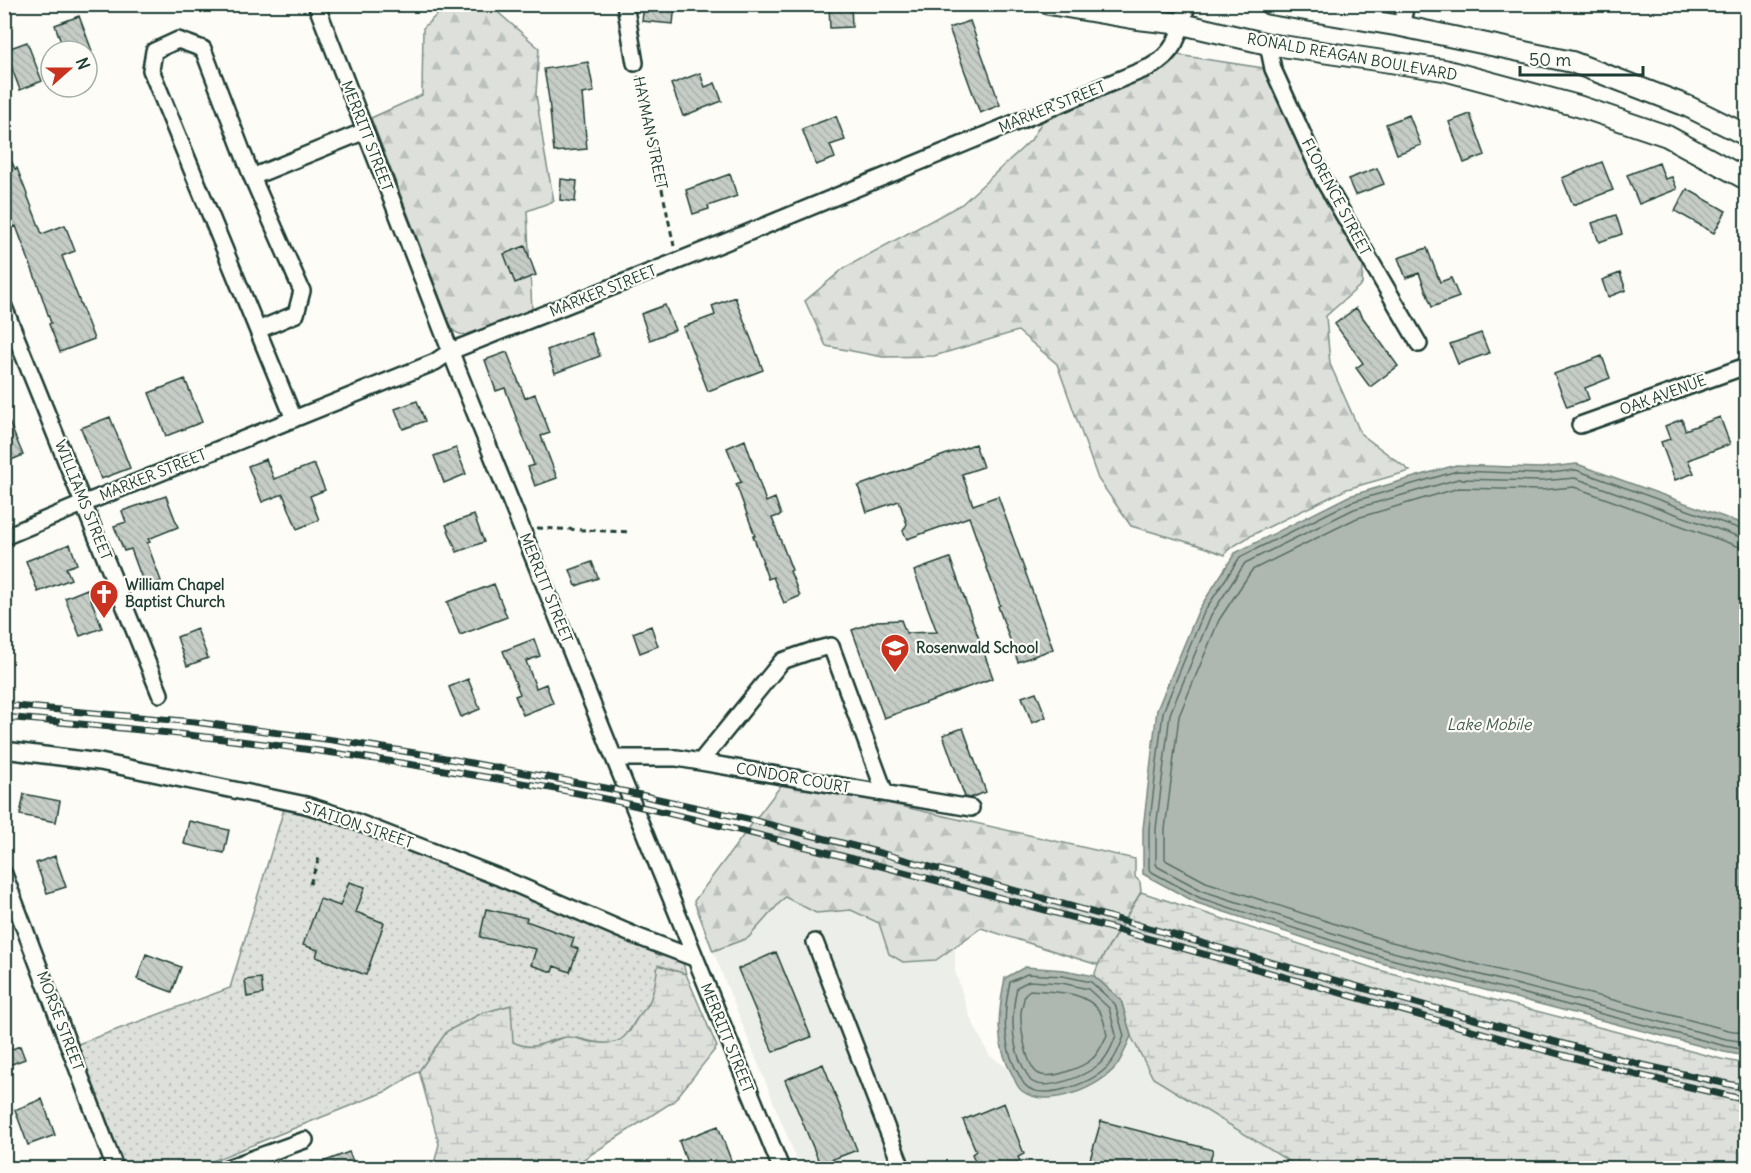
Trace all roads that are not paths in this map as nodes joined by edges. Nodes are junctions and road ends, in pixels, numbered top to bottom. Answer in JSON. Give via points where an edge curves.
{"nodes":[{"id":1,"x":316,"y":4,"type":"edge"},
{"id":2,"x":625,"y":4,"type":"edge"},
{"id":3,"x":1049,"y":4,"type":"edge"},
{"id":4,"x":1187,"y":4,"type":"edge"},
{"id":5,"x":1270,"y":4,"type":"edge"},
{"id":6,"x":1406,"y":4,"type":"edge"},
{"id":7,"x":1182,"y":24,"type":"junction"},
{"id":8,"x":1401,"y":26,"type":"junction"},
{"id":9,"x":1268,"y":44,"type":"junction"},
{"id":10,"x":635,"y":63,"type":"road end"},
{"id":11,"x":365,"y":131,"type":"junction"},
{"id":12,"x":1746,"y":135,"type":"edge"},
{"id":13,"x":252,"y":177,"type":"junction"},
{"id":14,"x":1746,"y":179,"type":"edge"},
{"id":15,"x":4,"y":307,"type":"edge"},
{"id":16,"x":258,"y":330,"type":"junction"},
{"id":17,"x":1419,"y":344,"type":"dead end"},
{"id":18,"x":451,"y":351,"type":"junction"},
{"id":19,"x":1746,"y":366,"type":"edge"},
{"id":20,"x":294,"y":419,"type":"junction"},
{"id":21,"x":1580,"y":425,"type":"dead end"},
{"id":22,"x":85,"y":503,"type":"junction"},
{"id":23,"x":4,"y":537,"type":"edge"},
{"id":24,"x":160,"y":694,"type":"dead end"},
{"id":25,"x":4,"y":750,"type":"edge"},
{"id":26,"x":614,"y":758,"type":"junction"},
{"id":27,"x":700,"y":762,"type":"junction"},
{"id":28,"x":885,"y":793,"type":"junction"},
{"id":29,"x":971,"y":808,"type":"dead end"},
{"id":30,"x":4,"y":874,"type":"edge"},
{"id":31,"x":815,"y":942,"type":"dead end"},
{"id":32,"x":694,"y":958,"type":"junction"},
{"id":33,"x":305,"y":1140,"type":"dead end"},
{"id":34,"x":115,"y":1168,"type":"edge"},
{"id":35,"x":227,"y":1168,"type":"edge"},
{"id":36,"x":780,"y":1168,"type":"edge"},
{"id":37,"x":902,"y":1168,"type":"edge"}],
"edges":[{"from":1,"to":11,"type":"street","name":"MERRITT STREET"},
{"from":2,"to":10,"type":"street","name":"HAYMAN STREET"},
{"from":3,"to":7,"type":"main road","name":"RONALD REAGAN BOULEVARD"},
{"from":4,"to":7,"type":"street","name":"MARKER STREET"},
{"from":5,"to":8,"type":"main road"},
{"from":6,"to":8,"type":"street"},
{"from":7,"to":9,"type":"main road","name":"RONALD REAGAN BOULEVARD"},
{"from":7,"to":18,"type":"street","name":"MARKER STREET","via":[[1169,53],[1150,67]]},
{"from":8,"to":12,"type":"main road","via":[[1572,62],[1687,106]]},
{"from":9,"to":14,"type":"main road","name":"RONALD REAGAN BOULEVARD","via":[[1444,70],[1578,106],[1667,136]]},
{"from":9,"to":17,"type":"street","name":"FLORENCE STREET","via":[[1273,69],[1324,181]]},
{"from":11,"to":13,"type":"street"},
{"from":11,"to":18,"type":"street","name":"MERRITT STREET"},
{"from":13,"to":16,"type":"street","via":[[302,291],[296,314]]},
{"from":13,"to":16,"type":"street","via":[[203,49],[178,40],[154,51],[151,70]]},
{"from":15,"to":22,"type":"street","name":"WILLIAMS STREET"},
{"from":16,"to":20,"type":"street"},
{"from":18,"to":20,"type":"street","name":"MARKER STREET","via":[[435,362]]},
{"from":18,"to":26,"type":"street","name":"MERRITT STREET"},
{"from":19,"to":21,"type":"street","name":"OAK AVENUE"},
{"from":20,"to":22,"type":"street","name":"MARKER STREET"},
{"from":22,"to":23,"type":"street","name":"MARKER STREET"},
{"from":22,"to":24,"type":"street","name":"WILLIAMS STREET"},
{"from":25,"to":32,"type":"street","name":"STATION STREET","via":[[100,762],[306,805],[501,878]]},
{"from":26,"to":27,"type":"street","name":"CONDOR COURT"},
{"from":26,"to":32,"type":"street","name":"MERRITT STREET"},
{"from":27,"to":28,"type":"street","name":"CONDOR COURT"},
{"from":27,"to":28,"type":"street","via":[[782,661],[831,646]]},
{"from":28,"to":29,"type":"street","name":"CONDOR COURT"},
{"from":30,"to":34,"type":"street","name":"MORSE STREET"},
{"from":31,"to":37,"type":"street"},
{"from":32,"to":36,"type":"street","name":"MERRITT STREET"},
{"from":33,"to":35,"type":"street"}]}
